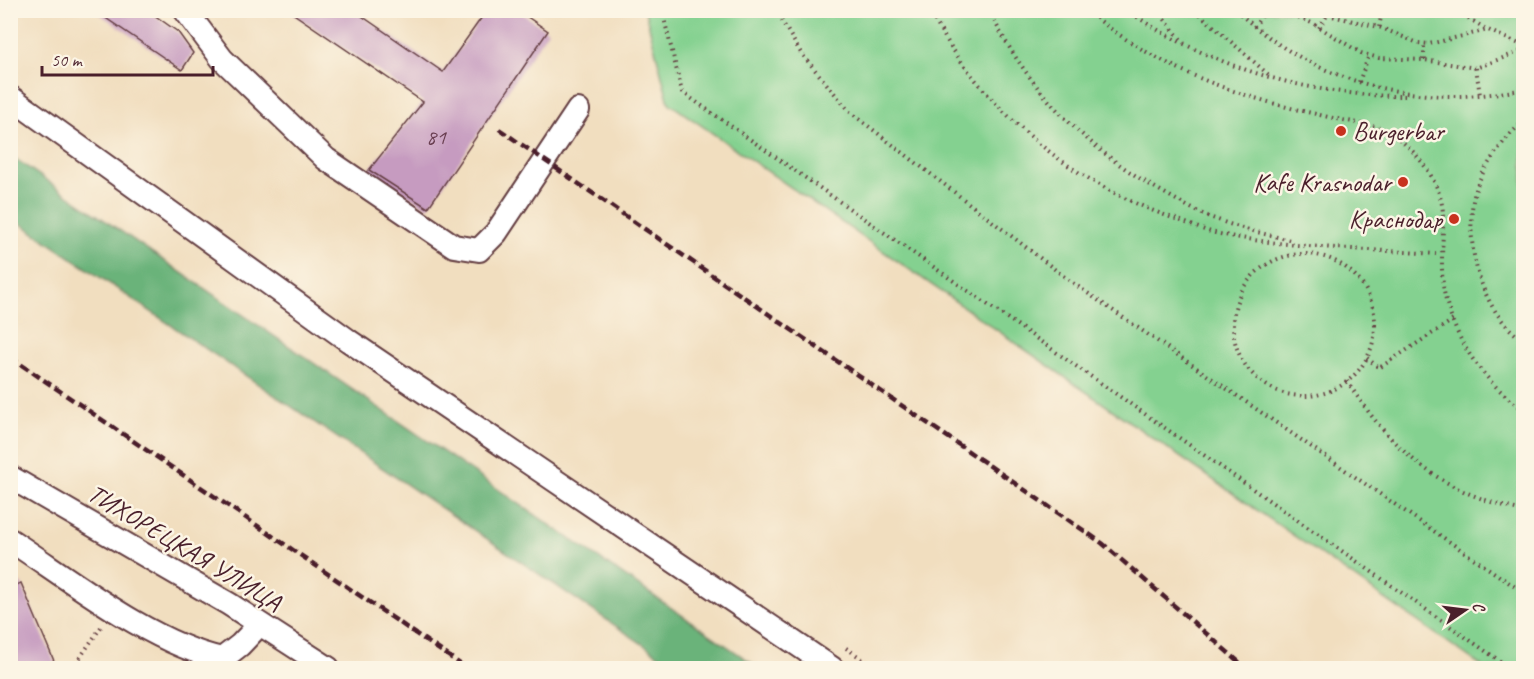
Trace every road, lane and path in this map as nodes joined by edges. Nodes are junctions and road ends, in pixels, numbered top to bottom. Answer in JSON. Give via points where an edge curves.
{"nodes":[{"id":1,"x":185,"y":10,"type":"edge"},
{"id":2,"x":662,"y":10,"type":"edge"},
{"id":3,"x":774,"y":10,"type":"edge"},
{"id":4,"x":929,"y":10,"type":"edge"},
{"id":5,"x":989,"y":10,"type":"edge"},
{"id":6,"x":1087,"y":10,"type":"edge"},
{"id":7,"x":1127,"y":10,"type":"edge"},
{"id":8,"x":1157,"y":10,"type":"edge"},
{"id":9,"x":1195,"y":10,"type":"edge"},
{"id":10,"x":1236,"y":10,"type":"edge"},
{"id":11,"x":1266,"y":10,"type":"edge"},
{"id":12,"x":1281,"y":10,"type":"edge"},
{"id":13,"x":1323,"y":10,"type":"edge"},
{"id":14,"x":1380,"y":11,"type":"edge"},
{"id":15,"x":1457,"y":11,"type":"edge"},
{"id":16,"x":1328,"y":14,"type":"junction"},
{"id":17,"x":1254,"y":27,"type":"junction"},
{"id":18,"x":1379,"y":27,"type":"junction"},
{"id":19,"x":1319,"y":28,"type":"junction"},
{"id":20,"x":1488,"y":30,"type":"junction"},
{"id":21,"x":1424,"y":44,"type":"junction"},
{"id":22,"x":1186,"y":46,"type":"junction"},
{"id":23,"x":1524,"y":48,"type":"edge"},
{"id":24,"x":1369,"y":55,"type":"junction"},
{"id":25,"x":1424,"y":60,"type":"junction"},
{"id":26,"x":1476,"y":68,"type":"junction"},
{"id":27,"x":1272,"y":77,"type":"junction"},
{"id":28,"x":1359,"y":82,"type":"junction"},
{"id":29,"x":1524,"y":89,"type":"edge"},
{"id":30,"x":1480,"y":95,"type":"junction"},
{"id":31,"x":1418,"y":96,"type":"junction"},
{"id":32,"x":10,"y":97,"type":"edge"},
{"id":33,"x":578,"y":110,"type":"dead end"},
{"id":34,"x":1524,"y":121,"type":"edge"},
{"id":35,"x":1308,"y":245,"type":"junction"},
{"id":36,"x":1307,"y":254,"type":"junction"},
{"id":37,"x":1436,"y":254,"type":"dead end"},
{"id":38,"x":1453,"y":320,"type":"junction"},
{"id":39,"x":1524,"y":341,"type":"edge"},
{"id":40,"x":1367,"y":358,"type":"junction"},
{"id":41,"x":1347,"y":381,"type":"junction"},
{"id":42,"x":1524,"y":410,"type":"edge"},
{"id":43,"x":10,"y":477,"type":"edge"},
{"id":44,"x":1524,"y":511,"type":"edge"},
{"id":45,"x":10,"y":540,"type":"edge"},
{"id":46,"x":1524,"y":593,"type":"edge"},
{"id":47,"x":114,"y":609,"type":"junction"},
{"id":48,"x":260,"y":625,"type":"junction"},
{"id":49,"x":73,"y":669,"type":"edge"},
{"id":50,"x":328,"y":669,"type":"edge"},
{"id":51,"x":832,"y":669,"type":"edge"},
{"id":52,"x":1510,"y":669,"type":"edge"}],
"edges":[{"from":1,"to":33,"type":"street","via":[[222,59],[327,159],[454,246],[479,250],[496,233]]},
{"from":2,"to":52,"type":"path","via":[[682,92]]},
{"from":3,"to":46,"type":"path","via":[[801,52],[850,112],[1070,281]]},
{"from":4,"to":35,"type":"path","via":[[970,74],[1005,114],[1062,163],[1103,189],[1137,206],[1214,232]]},
{"from":5,"to":35,"type":"path","via":[[1038,90],[1098,150],[1136,177],[1212,218]]},
{"from":6,"to":38,"type":"path","via":[[1171,66],[1213,84],[1384,129],[1400,137],[1425,166],[1443,210],[1443,274],[1446,304]]},
{"from":7,"to":22,"type":"path"},
{"from":8,"to":22,"type":"path"},
{"from":9,"to":27,"type":"path"},
{"from":10,"to":17,"type":"path"},
{"from":11,"to":17,"type":"path"},
{"from":12,"to":19,"type":"path"},
{"from":13,"to":16,"type":"path"},
{"from":14,"to":15,"type":"path"},
{"from":14,"to":18,"type":"path"},
{"from":15,"to":20,"type":"path"},
{"from":16,"to":18,"type":"path"},
{"from":16,"to":19,"type":"path"},
{"from":17,"to":28,"type":"path","via":[[1318,68]]},
{"from":18,"to":21,"type":"path"},
{"from":19,"to":24,"type":"path"},
{"from":20,"to":21,"type":"path"},
{"from":20,"to":23,"type":"path"},
{"from":21,"to":25,"type":"path"},
{"from":22,"to":27,"type":"path"},
{"from":23,"to":26,"type":"path"},
{"from":24,"to":25,"type":"path"},
{"from":24,"to":28,"type":"path"},
{"from":25,"to":26,"type":"path"},
{"from":26,"to":30,"type":"path"},
{"from":27,"to":31,"type":"path","via":[[1357,95]]},
{"from":28,"to":31,"type":"path"},
{"from":29,"to":30,"type":"path"},
{"from":30,"to":31,"type":"path"},
{"from":32,"to":51,"type":"street","via":[[349,341]]},
{"from":34,"to":39,"type":"path","via":[[1492,156],[1473,199],[1471,243],[1485,294],[1506,329]]},
{"from":35,"to":36,"type":"path"},
{"from":35,"to":37,"type":"path"},
{"from":36,"to":40,"type":"path","via":[[1339,263],[1364,286],[1374,315],[1374,337]]},
{"from":36,"to":41,"type":"path","via":[[1274,260],[1248,281],[1235,311],[1236,345],[1251,371],[1276,390],[1305,396],[1321,394]]},
{"from":38,"to":40,"type":"path","via":[[1379,368]]},
{"from":38,"to":42,"type":"path","via":[[1468,353],[1491,384]]},
{"from":40,"to":41,"type":"path"},
{"from":41,"to":44,"type":"path","via":[[1392,443],[1415,461],[1467,493]]},
{"from":43,"to":48,"type":"street","name":"ТИХОРЕЦКАЯ УЛИЦА"},
{"from":45,"to":47,"type":"street"},
{"from":47,"to":48,"type":"street","via":[[180,646],[222,658]]},
{"from":47,"to":49,"type":"path"},
{"from":48,"to":50,"type":"street","name":"ТИХОРЕЦКАЯ УЛИЦА"}]}
